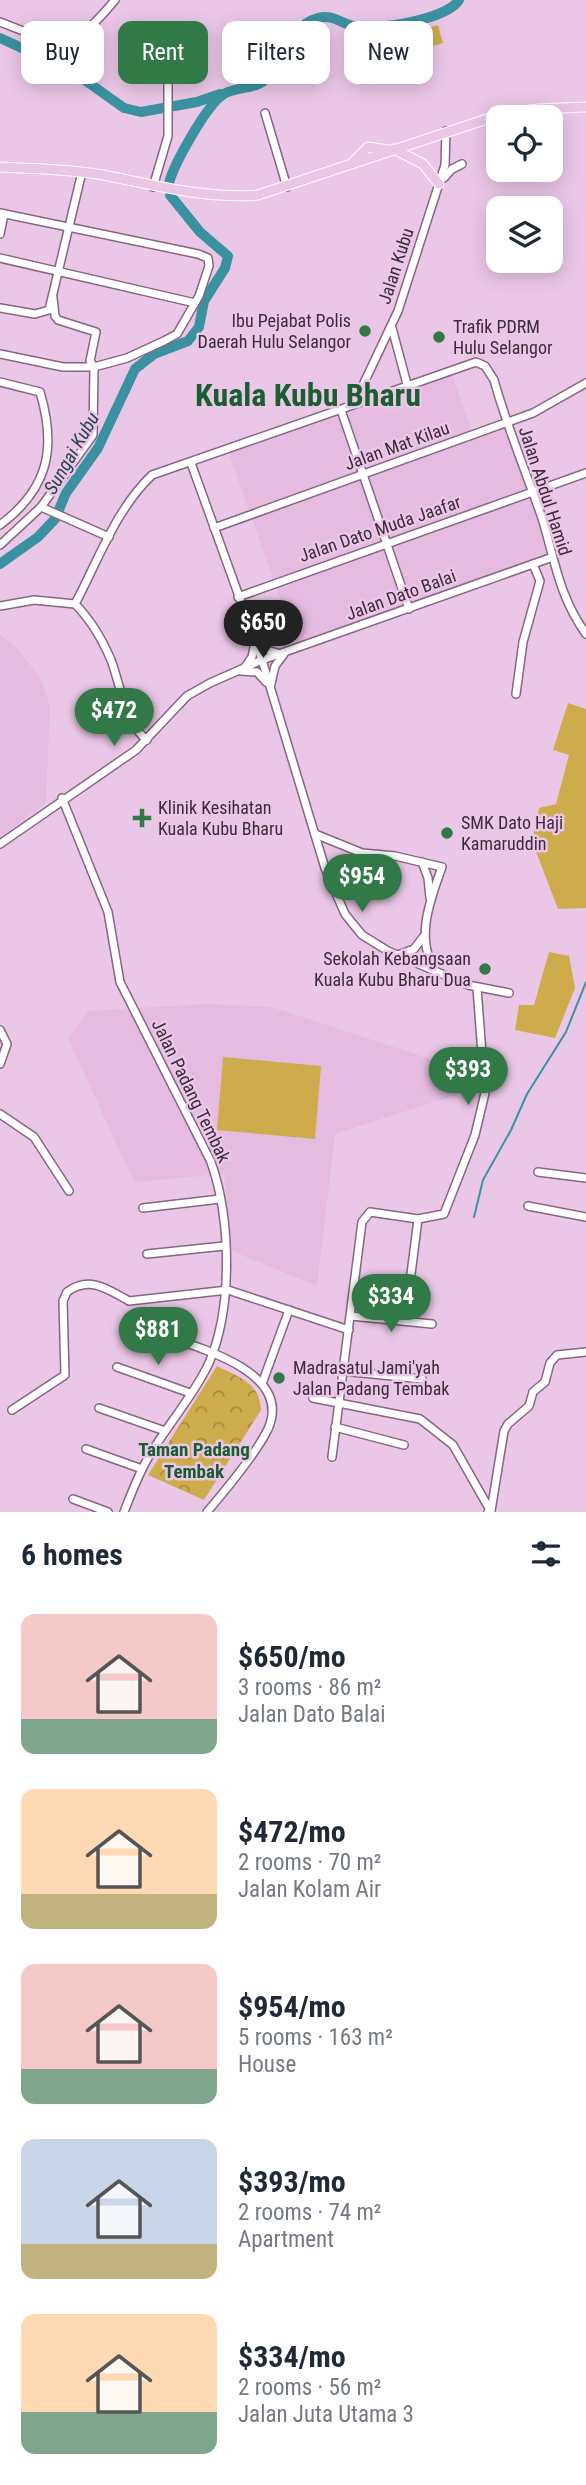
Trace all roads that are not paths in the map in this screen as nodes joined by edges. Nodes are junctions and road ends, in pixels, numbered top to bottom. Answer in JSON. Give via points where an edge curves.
{"nodes":[{"id":1,"x":115,"y":0,"type":"edge"},
{"id":2,"x":0,"y":22,"type":"edge"},
{"id":3,"x":168,"y":84,"type":"edge"},
{"id":4,"x":586,"y":105,"type":"edge"},
{"id":5,"x":265,"y":113,"type":"dead end"},
{"id":6,"x":446,"y":131,"type":"junction"},
{"id":7,"x":392,"y":149,"type":"junction"},
{"id":8,"x":462,"y":163,"type":"dead end"},
{"id":9,"x":0,"y":167,"type":"edge"},
{"id":10,"x":82,"y":173,"type":"junction"},
{"id":11,"x":439,"y":184,"type":"junction"},
{"id":12,"x":153,"y":187,"type":"junction"},
{"id":13,"x":287,"y":187,"type":"junction"},
{"id":14,"x":2,"y":213,"type":"edge"},
{"id":15,"x":69,"y":228,"type":"junction"},
{"id":16,"x":0,"y":234,"type":"edge"},
{"id":17,"x":0,"y":258,"type":"edge"},
{"id":18,"x":59,"y":270,"type":"junction"},
{"id":19,"x":53,"y":298,"type":"junction"},
{"id":20,"x":195,"y":303,"type":"junction"},
{"id":21,"x":0,"y":308,"type":"edge"},
{"id":22,"x":391,"y":327,"type":"junction"},
{"id":23,"x":397,"y":353,"type":"junction"},
{"id":24,"x":0,"y":354,"type":"edge"},
{"id":25,"x":379,"y":355,"type":"junction"},
{"id":26,"x":94,"y":367,"type":"junction"},
{"id":27,"x":402,"y":367,"type":"junction"},
{"id":28,"x":423,"y":379,"type":"junction"},
{"id":29,"x":0,"y":382,"type":"edge"},
{"id":30,"x":586,"y":383,"type":"edge"},
{"id":31,"x":407,"y":384,"type":"junction"},
{"id":32,"x":354,"y":405,"type":"junction"},
{"id":33,"x":341,"y":410,"type":"junction"},
{"id":34,"x":506,"y":423,"type":"junction"},
{"id":35,"x":191,"y":463,"type":"junction"},
{"id":36,"x":586,"y":473,"type":"edge"},
{"id":37,"x":362,"y":476,"type":"junction"},
{"id":38,"x":533,"y":493,"type":"junction"},
{"id":39,"x":41,"y":507,"type":"junction"},
{"id":40,"x":0,"y":525,"type":"edge"},
{"id":41,"x":214,"y":528,"type":"junction"},
{"id":42,"x":109,"y":537,"type":"junction"},
{"id":43,"x":387,"y":543,"type":"junction"},
{"id":44,"x":0,"y":545,"type":"edge"},
{"id":45,"x":550,"y":558,"type":"junction"},
{"id":46,"x":533,"y":565,"type":"junction"},
{"id":47,"x":238,"y":597,"type":"junction"},
{"id":48,"x":75,"y":604,"type":"junction"},
{"id":49,"x":0,"y":606,"type":"edge"},
{"id":50,"x":409,"y":609,"type":"junction"},
{"id":51,"x":586,"y":634,"type":"edge"},
{"id":52,"x":256,"y":645,"type":"junction"},
{"id":53,"x":283,"y":653,"type":"junction"},
{"id":54,"x":262,"y":660,"type":"junction"},
{"id":55,"x":244,"y":667,"type":"junction"},
{"id":56,"x":236,"y":671,"type":"junction"},
{"id":57,"x":270,"y":688,"type":"junction"},
{"id":58,"x":516,"y":694,"type":"dead end"},
{"id":59,"x":147,"y":740,"type":"junction"},
{"id":60,"x":62,"y":798,"type":"junction"},
{"id":61,"x":316,"y":834,"type":"junction"},
{"id":62,"x":0,"y":844,"type":"edge"},
{"id":63,"x":422,"y":862,"type":"junction"},
{"id":64,"x":430,"y":901,"type":"junction"},
{"id":65,"x":424,"y":936,"type":"junction"},
{"id":66,"x":398,"y":955,"type":"junction"},
{"id":67,"x":435,"y":971,"type":"junction"},
{"id":68,"x":477,"y":988,"type":"junction"},
{"id":69,"x":509,"y":993,"type":"dead end"},
{"id":70,"x":0,"y":1030,"type":"edge"},
{"id":71,"x":0,"y":1064,"type":"edge"},
{"id":72,"x":0,"y":1114,"type":"edge"},
{"id":73,"x":538,"y":1172,"type":"dead end"},
{"id":74,"x":586,"y":1178,"type":"edge"},
{"id":75,"x":69,"y":1191,"type":"dead end"},
{"id":76,"x":220,"y":1199,"type":"junction"},
{"id":77,"x":528,"y":1206,"type":"dead end"},
{"id":78,"x":143,"y":1208,"type":"dead end"},
{"id":79,"x":586,"y":1217,"type":"edge"},
{"id":80,"x":418,"y":1219,"type":"junction"},
{"id":81,"x":224,"y":1246,"type":"junction"},
{"id":82,"x":147,"y":1254,"type":"dead end"},
{"id":83,"x":228,"y":1290,"type":"junction"},
{"id":84,"x":289,"y":1310,"type":"junction"},
{"id":85,"x":351,"y":1316,"type":"junction"},
{"id":86,"x":405,"y":1321,"type":"junction"},
{"id":87,"x":432,"y":1324,"type":"dead end"},
{"id":88,"x":140,"y":1328,"type":"dead end"},
{"id":89,"x":349,"y":1330,"type":"junction"},
{"id":90,"x":586,"y":1352,"type":"edge"},
{"id":91,"x":212,"y":1354,"type":"junction"},
{"id":92,"x":117,"y":1367,"type":"dead end"},
{"id":93,"x":342,"y":1371,"type":"junction"},
{"id":94,"x":422,"y":1379,"type":"dead end"},
{"id":95,"x":263,"y":1381,"type":"junction"},
{"id":96,"x":190,"y":1393,"type":"junction"},
{"id":97,"x":313,"y":1398,"type":"dead end"},
{"id":98,"x":338,"y":1401,"type":"junction"},
{"id":99,"x":99,"y":1408,"type":"dead end"},
{"id":100,"x":12,"y":1409,"type":"dead end"},
{"id":101,"x":335,"y":1427,"type":"junction"},
{"id":102,"x":165,"y":1432,"type":"junction"},
{"id":103,"x":404,"y":1445,"type":"dead end"},
{"id":104,"x":86,"y":1449,"type":"dead end"},
{"id":105,"x":332,"y":1457,"type":"dead end"},
{"id":106,"x":142,"y":1469,"type":"junction"},
{"id":107,"x":73,"y":1499,"type":"dead end"},
{"id":108,"x":490,"y":1511,"type":"edge"},
{"id":109,"x":107,"y":1512,"type":"edge"},
{"id":110,"x":124,"y":1512,"type":"edge"},
{"id":111,"x":207,"y":1512,"type":"edge"}],
"edges":[{"from":1,"to":2,"type":"street","via":[[86,33],[68,41],[45,40]]},
{"from":3,"to":12,"type":"street","via":[[168,136]]},
{"from":4,"to":6,"type":"main road","via":[[499,115]]},
{"from":5,"to":13,"type":"street"},
{"from":6,"to":7,"type":"main road"},
{"from":6,"to":11,"type":"street","name":"Jalan Kubu","via":[[448,152]]},
{"from":7,"to":11,"type":"main road","via":[[423,164]]},
{"from":7,"to":13,"type":"main road","via":[[368,147],[349,165]]},
{"from":8,"to":11,"type":"street"},
{"from":9,"to":10,"type":"main road"},
{"from":10,"to":12,"type":"main road"},
{"from":10,"to":15,"type":"street"},
{"from":11,"to":22,"type":"street","name":"Jalan Kubu"},
{"from":12,"to":13,"type":"main road","via":[[241,196]]},
{"from":14,"to":15,"type":"street"},
{"from":14,"to":16,"type":"street"},
{"from":15,"to":18,"type":"street"},
{"from":15,"to":20,"type":"street","via":[[205,256],[209,266]]},
{"from":17,"to":18,"type":"street"},
{"from":18,"to":19,"type":"street"},
{"from":18,"to":20,"type":"street"},
{"from":19,"to":21,"type":"street","via":[[49,310],[41,314]]},
{"from":19,"to":26,"type":"street","via":[[58,320],[96,332],[90,360]]},
{"from":20,"to":26,"type":"street","via":[[172,338]]},
{"from":22,"to":23,"type":"street"},
{"from":22,"to":25,"type":"street","name":"Jalan Kubu"},
{"from":23,"to":25,"type":"street"},
{"from":23,"to":27,"type":"street"},
{"from":24,"to":26,"type":"street","via":[[63,367]]},
{"from":25,"to":32,"type":"street","name":"Jalan Kubu"},
{"from":26,"to":39,"type":"street","via":[[93,435]]},
{"from":27,"to":28,"type":"street"},
{"from":27,"to":31,"type":"street"},
{"from":28,"to":31,"type":"street"},
{"from":28,"to":34,"type":"street","name":"Jalan Abdul Hamid","via":[[476,362],[489,370]]},
{"from":29,"to":40,"type":"street","via":[[40,391],[47,448],[40,483]]},
{"from":30,"to":34,"type":"street","name":"Jalan Mat Kilau","via":[[544,409]]},
{"from":31,"to":32,"type":"street"},
{"from":32,"to":33,"type":"street"},
{"from":33,"to":35,"type":"street"},
{"from":33,"to":37,"type":"street"},
{"from":34,"to":37,"type":"street","name":"Jalan Mat Kilau"},
{"from":34,"to":38,"type":"street","name":"Jalan Abdul Hamid"},
{"from":35,"to":41,"type":"street"},
{"from":35,"to":42,"type":"street","via":[[152,475]]},
{"from":36,"to":38,"type":"street","name":"Jalan Dato Muda Jaafar"},
{"from":37,"to":41,"type":"street","name":"Jalan Mat Kilau"},
{"from":37,"to":43,"type":"street"},
{"from":38,"to":43,"type":"street","name":"Jalan Dato Muda Jaafar"},
{"from":38,"to":45,"type":"street","name":"Jalan Abdul Hamid"},
{"from":39,"to":42,"type":"street"},
{"from":39,"to":44,"type":"street"},
{"from":41,"to":47,"type":"street"},
{"from":42,"to":48,"type":"street"},
{"from":43,"to":47,"type":"street","name":"Jalan Dato Muda Jaafar"},
{"from":43,"to":50,"type":"street"},
{"from":45,"to":46,"type":"street","name":"Jalan Dato Balai"},
{"from":45,"to":51,"type":"street","name":"Jalan Abdul Hamid","via":[[565,599]]},
{"from":46,"to":50,"type":"street","name":"Jalan Dato Balai"},
{"from":46,"to":58,"type":"street","via":[[540,581],[523,642]]},
{"from":47,"to":52,"type":"street"},
{"from":48,"to":49,"type":"street","via":[[34,600]]},
{"from":48,"to":59,"type":"street","via":[[93,625],[134,727]]},
{"from":50,"to":53,"type":"street","name":"Jalan Dato Balai"},
{"from":52,"to":53,"type":"street"},
{"from":52,"to":54,"type":"street"},
{"from":52,"to":55,"type":"street"},
{"from":53,"to":54,"type":"street","name":"Jalan Dato Balai"},
{"from":53,"to":57,"type":"street","via":[[272,671]]},
{"from":54,"to":55,"type":"street","name":"Jalan Dato Balai"},
{"from":54,"to":57,"type":"street"},
{"from":55,"to":56,"type":"street","name":"Jalan Dato Balai"},
{"from":56,"to":57,"type":"street","via":[[257,672]]},
{"from":56,"to":59,"type":"street","name":"Jalan Dato Balai","via":[[187,696]]},
{"from":57,"to":61,"type":"street"},
{"from":59,"to":60,"type":"street","name":"Jalan Dato Balai"},
{"from":60,"to":62,"type":"street","name":"Jalan Dato Balai"},
{"from":60,"to":76,"type":"street","name":"Jalan Padang Tembak","via":[[108,912],[120,982],[211,1162]]},
{"from":61,"to":63,"type":"street","via":[[362,853]]},
{"from":61,"to":66,"type":"street","via":[[345,914],[362,935]]},
{"from":63,"to":64,"type":"street"},
{"from":63,"to":64,"type":"street","via":[[442,867]]},
{"from":64,"to":65,"type":"street"},
{"from":65,"to":66,"type":"street","via":[[414,949]]},
{"from":65,"to":67,"type":"street","via":[[425,951]]},
{"from":66,"to":67,"type":"street"},
{"from":67,"to":68,"type":"street"},
{"from":68,"to":69,"type":"street"},
{"from":68,"to":80,"type":"street","via":[[485,1082],[481,1115],[444,1214]]},
{"from":70,"to":71,"type":"street","via":[[7,1044]]},
{"from":72,"to":75,"type":"street","via":[[34,1137]]},
{"from":73,"to":74,"type":"street"},
{"from":76,"to":78,"type":"street"},
{"from":76,"to":81,"type":"street","name":"Jalan Padang Tembak"},
{"from":77,"to":79,"type":"street"},
{"from":80,"to":85,"type":"street","via":[[370,1212],[364,1217]]},
{"from":80,"to":86,"type":"street"},
{"from":81,"to":82,"type":"street"},
{"from":81,"to":83,"type":"street","name":"Jalan Padang Tembak"},
{"from":83,"to":84,"type":"street"},
{"from":83,"to":91,"type":"street","name":"Jalan Padang Tembak"},
{"from":83,"to":100,"type":"street","via":[[128,1301],[105,1286],[79,1286],[67,1292],[62,1313],[65,1375]]},
{"from":84,"to":89,"type":"street"},
{"from":84,"to":95,"type":"street"},
{"from":85,"to":86,"type":"street"},
{"from":85,"to":89,"type":"street"},
{"from":86,"to":87,"type":"street"},
{"from":88,"to":91,"type":"street"},
{"from":89,"to":93,"type":"street"},
{"from":90,"to":108,"type":"street","via":[[557,1355],[529,1406],[508,1424]]},
{"from":91,"to":95,"type":"street"},
{"from":91,"to":96,"type":"street","name":"Jalan Padang Tembak"},
{"from":92,"to":96,"type":"street"},
{"from":93,"to":94,"type":"street"},
{"from":93,"to":98,"type":"street"},
{"from":95,"to":111,"type":"street","via":[[271,1399],[267,1431]]},
{"from":96,"to":102,"type":"street","name":"Jalan Padang Tembak"},
{"from":97,"to":98,"type":"street"},
{"from":98,"to":101,"type":"street"},
{"from":98,"to":108,"type":"street","via":[[418,1417],[453,1445]]},
{"from":99,"to":102,"type":"street"},
{"from":101,"to":103,"type":"street"},
{"from":101,"to":105,"type":"street"},
{"from":102,"to":106,"type":"street","name":"Jalan Padang Tembak"},
{"from":104,"to":106,"type":"street"},
{"from":106,"to":110,"type":"street","name":"Jalan Padang Tembak"},
{"from":107,"to":109,"type":"street"}]}
